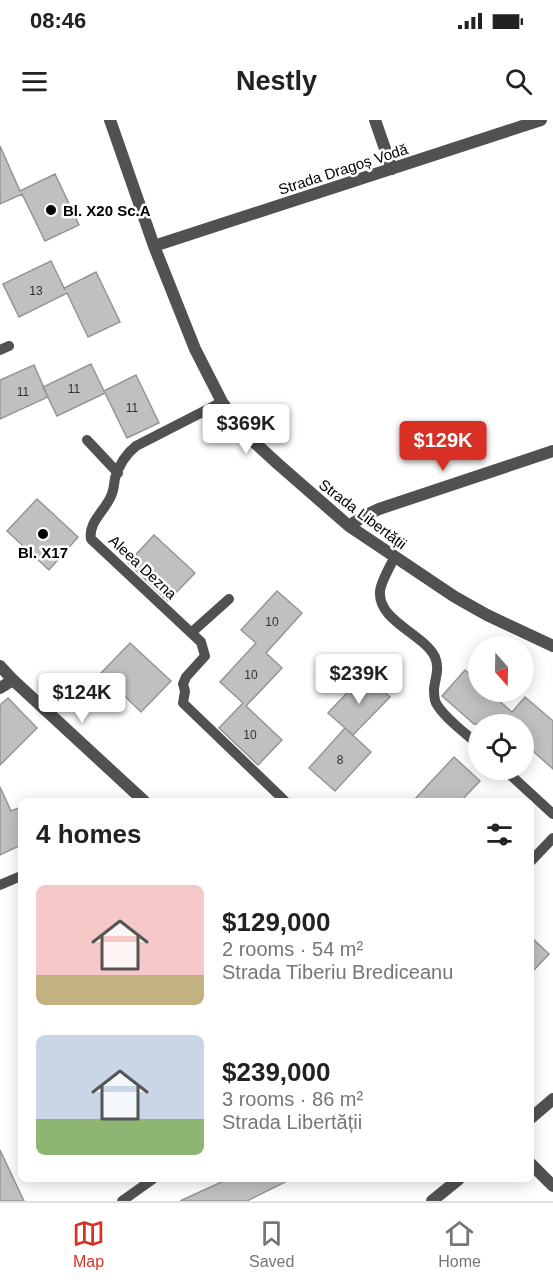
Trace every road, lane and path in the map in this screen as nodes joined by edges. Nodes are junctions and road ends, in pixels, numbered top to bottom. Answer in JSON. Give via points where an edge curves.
{"nodes":[{"id":1,"x":110,"y":120,"type":"edge"},
{"id":2,"x":375,"y":120,"type":"edge"},
{"id":3,"x":541,"y":120,"type":"edge"},
{"id":4,"x":392,"y":169,"type":"junction"},
{"id":5,"x":154,"y":246,"type":"junction"},
{"id":6,"x":222,"y":402,"type":"junction"},
{"id":7,"x":87,"y":440,"type":"dead end"},
{"id":8,"x":553,"y":451,"type":"edge"},
{"id":9,"x":117,"y":473,"type":"junction"},
{"id":10,"x":349,"y":526,"type":"junction"},
{"id":11,"x":394,"y":558,"type":"junction"},
{"id":12,"x":229,"y":599,"type":"dead end"},
{"id":13,"x":191,"y":633,"type":"junction"},
{"id":14,"x":553,"y":646,"type":"edge"},
{"id":15,"x":0,"y":666,"type":"edge"},
{"id":16,"x":13,"y":680,"type":"junction"},
{"id":17,"x":0,"y":688,"type":"edge"},
{"id":18,"x":468,"y":736,"type":"edge"},
{"id":19,"x":516,"y":780,"type":"edge"},
{"id":20,"x":141,"y":798,"type":"edge"},
{"id":21,"x":282,"y":798,"type":"edge"},
{"id":22,"x":553,"y":814,"type":"edge"},
{"id":23,"x":553,"y":838,"type":"edge"},
{"id":24,"x":534,"y":858,"type":"edge"},
{"id":25,"x":18,"y":877,"type":"edge"},
{"id":26,"x":0,"y":885,"type":"edge"},
{"id":27,"x":553,"y":1099,"type":"edge"},
{"id":28,"x":534,"y":1115,"type":"edge"},
{"id":29,"x":534,"y":1167,"type":"edge"},
{"id":30,"x":149,"y":1182,"type":"edge"},
{"id":31,"x":455,"y":1182,"type":"edge"},
{"id":32,"x":553,"y":1186,"type":"edge"},
{"id":33,"x":122,"y":1201,"type":"edge"},
{"id":34,"x":432,"y":1201,"type":"edge"}],
"edges":[{"from":1,"to":5,"type":"street","name":"Strada Libertății"},
{"from":2,"to":4,"type":"street"},
{"from":3,"to":4,"type":"street","name":"Strada Dragoș Vodă"},
{"from":4,"to":5,"type":"street","name":"Strada Dragoș Vodă"},
{"from":5,"to":6,"type":"street","name":"Strada Libertății","via":[[195,349]]},
{"from":6,"to":9,"type":"lane","name":"Aleea Dezna","via":[[136,446]]},
{"from":6,"to":10,"type":"street","name":"Strada Libertății","via":[[254,442]]},
{"from":7,"to":9,"type":"lane"},
{"from":8,"to":10,"type":"street","via":[[379,509]]},
{"from":9,"to":13,"type":"lane","name":"Aleea Dezna","via":[[110,499],[94,521],[91,539]]},
{"from":10,"to":11,"type":"street","name":"Strada Libertății"},
{"from":11,"to":14,"type":"street","name":"Strada Libertății","via":[[454,597]]},
{"from":11,"to":18,"type":"lane","via":[[380,591],[385,610],[435,657],[435,700]]},
{"from":12,"to":13,"type":"lane"},
{"from":13,"to":21,"type":"lane","name":"Aleea Dezna","via":[[201,642],[205,656],[186,677],[183,703]]},
{"from":15,"to":16,"type":"street"},
{"from":16,"to":17,"type":"street"},
{"from":16,"to":20,"type":"street"},
{"from":19,"to":22,"type":"lane"},
{"from":23,"to":24,"type":"lane"},
{"from":25,"to":26,"type":"lane"},
{"from":27,"to":28,"type":"street"},
{"from":29,"to":32,"type":"street"},
{"from":30,"to":33,"type":"lane"},
{"from":31,"to":34,"type":"street"}]}
